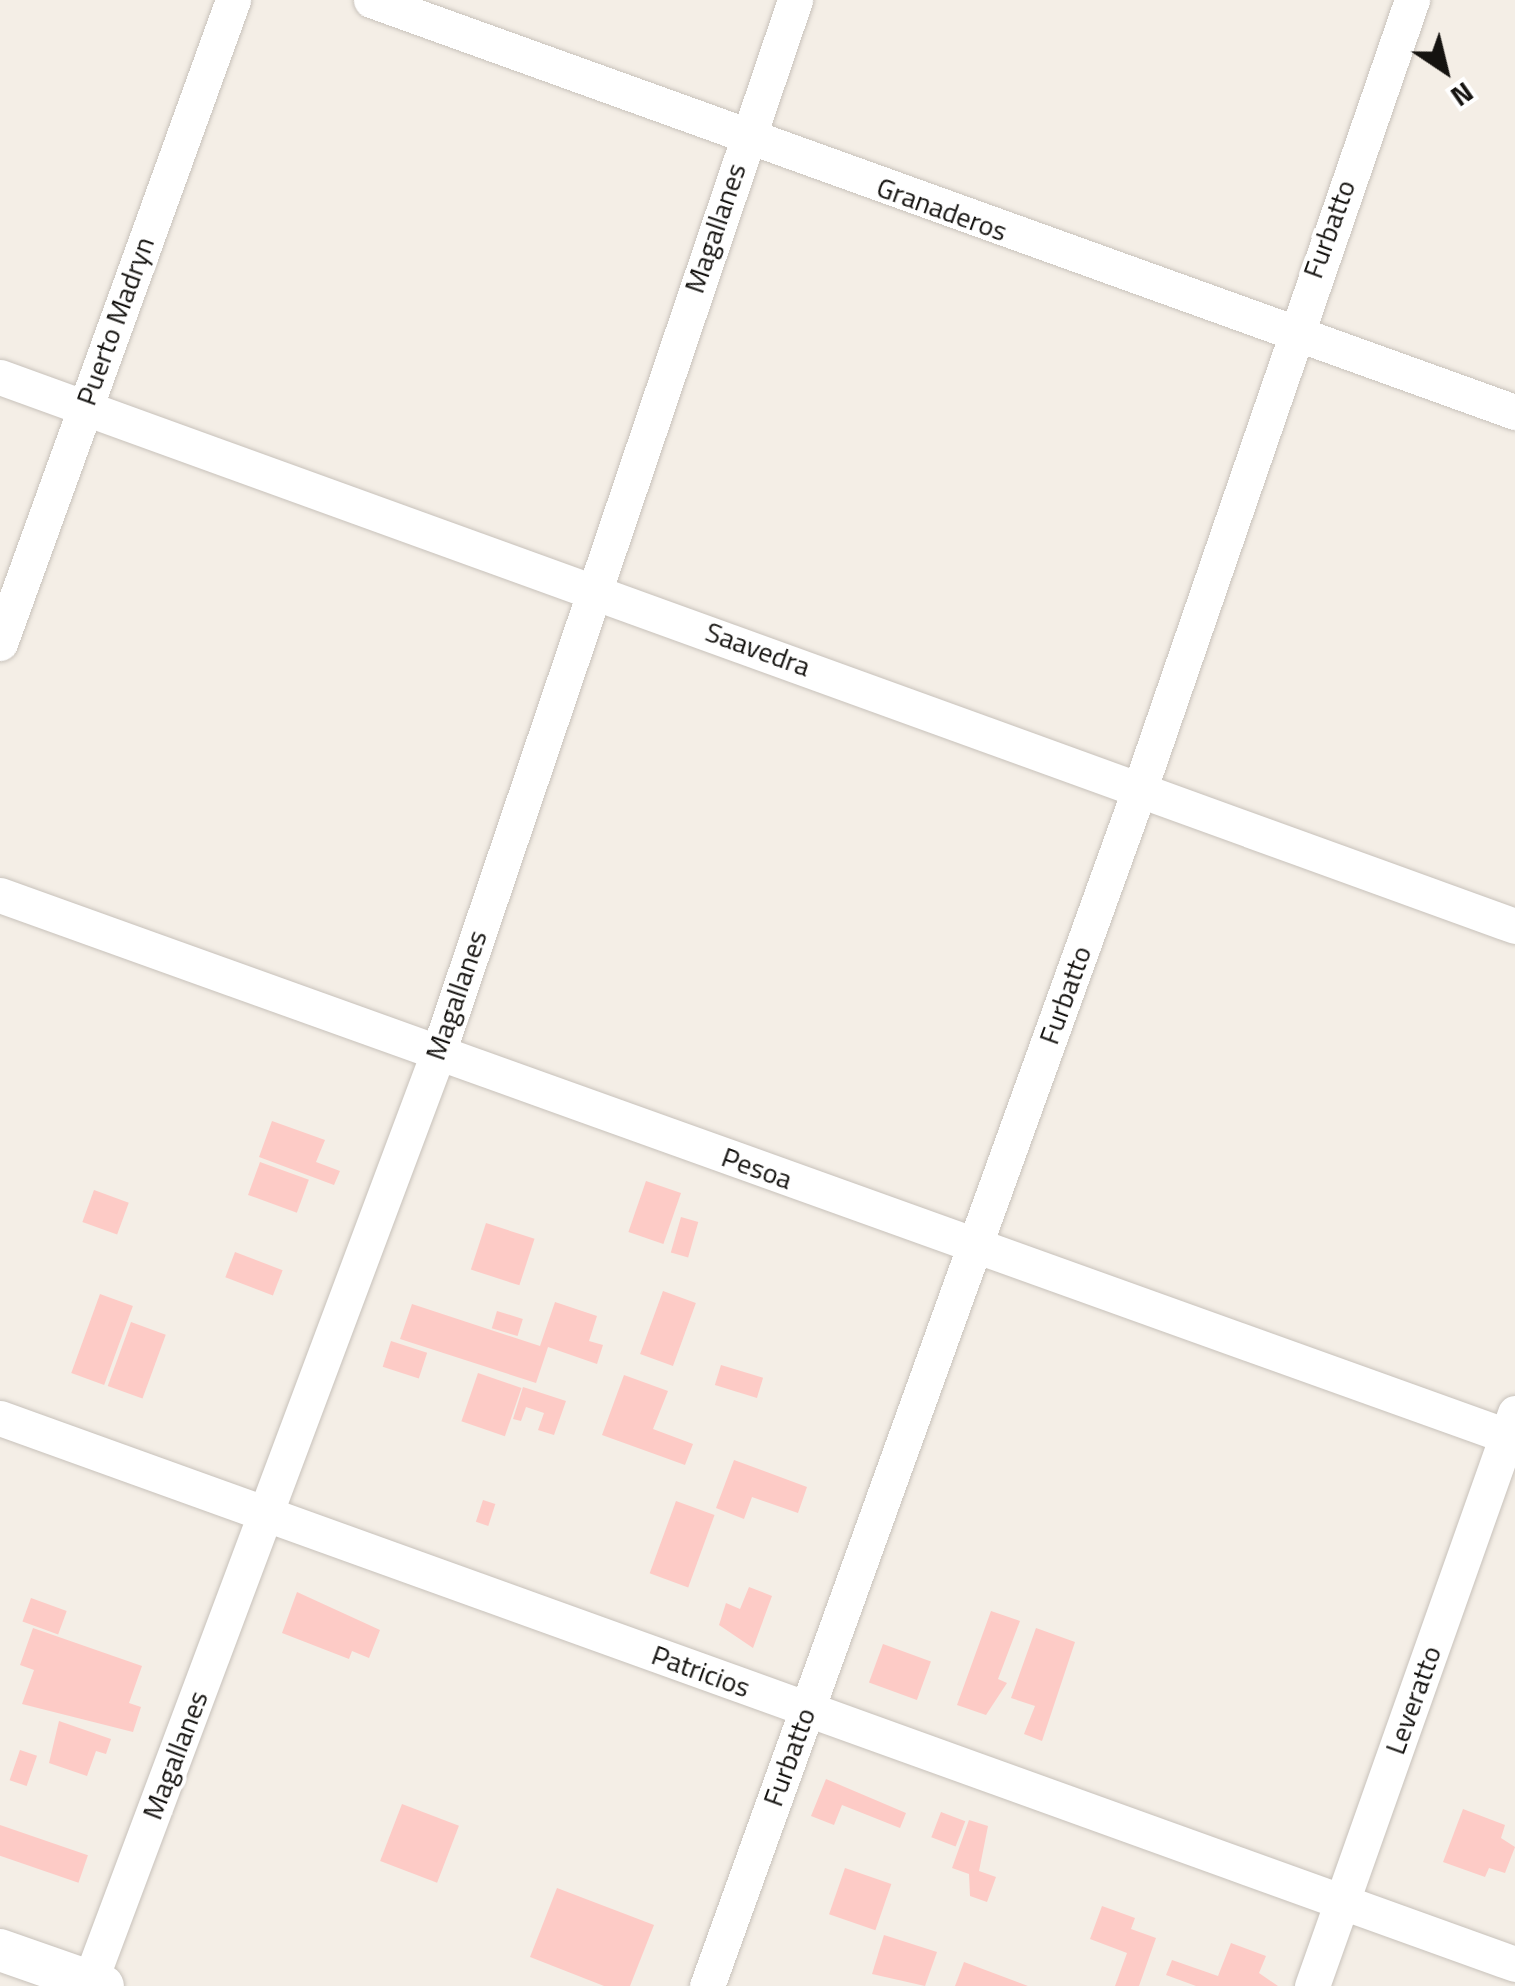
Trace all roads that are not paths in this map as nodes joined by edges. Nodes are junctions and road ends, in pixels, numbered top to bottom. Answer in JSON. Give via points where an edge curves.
{"nodes":[{"id":1,"x":233,"y":0,"type":"edge"},
{"id":2,"x":371,"y":0,"type":"edge"},
{"id":3,"x":796,"y":0,"type":"edge"},
{"id":4,"x":1412,"y":0,"type":"edge"},
{"id":5,"x":745,"y":139,"type":"junction"},
{"id":6,"x":1291,"y":333,"type":"junction"},
{"id":7,"x":0,"y":377,"type":"edge"},
{"id":8,"x":84,"y":407,"type":"junction"},
{"id":9,"x":1515,"y":412,"type":"edge"},
{"id":10,"x":591,"y":588,"type":"junction"},
{"id":11,"x":0,"y":642,"type":"edge"},
{"id":12,"x":1140,"y":788,"type":"junction"},
{"id":13,"x":0,"y":895,"type":"edge"},
{"id":14,"x":1515,"y":926,"type":"edge"},
{"id":15,"x":438,"y":1053,"type":"junction"},
{"id":16,"x":974,"y":1245,"type":"junction"},
{"id":17,"x":0,"y":1418,"type":"edge"},
{"id":18,"x":1512,"y":1430,"type":"edge"},
{"id":19,"x":266,"y":1514,"type":"junction"},
{"id":20,"x":806,"y":1708,"type":"junction"},
{"id":21,"x":1342,"y":1901,"type":"junction"},
{"id":22,"x":0,"y":1950,"type":"edge"},
{"id":23,"x":1515,"y":1964,"type":"edge"},
{"id":24,"x":97,"y":1984,"type":"edge"},
{"id":25,"x":707,"y":1986,"type":"edge"},
{"id":26,"x":1312,"y":1986,"type":"edge"}],
"edges":[{"from":1,"to":8,"type":"street","name":"Puerto Madryn"},
{"from":2,"to":5,"type":"street","name":"Granaderos"},
{"from":3,"to":5,"type":"street","name":"Magallanes"},
{"from":4,"to":6,"type":"street","name":"Furbatto"},
{"from":5,"to":6,"type":"street","name":"Granaderos"},
{"from":5,"to":10,"type":"street","name":"Magallanes"},
{"from":6,"to":9,"type":"street","name":"Granaderos"},
{"from":6,"to":12,"type":"street","name":"Furbatto"},
{"from":7,"to":8,"type":"street","name":"Saavedra"},
{"from":8,"to":10,"type":"street","name":"Saavedra"},
{"from":8,"to":11,"type":"street","name":"Puerto Madryn"},
{"from":10,"to":12,"type":"street","name":"Saavedra"},
{"from":10,"to":15,"type":"street","name":"Magallanes"},
{"from":12,"to":14,"type":"street","name":"Saavedra"},
{"from":12,"to":16,"type":"street","name":"Furbatto"},
{"from":13,"to":15,"type":"street","name":"Pesoa"},
{"from":15,"to":16,"type":"street","name":"Pesoa"},
{"from":15,"to":19,"type":"street","name":"Magallanes"},
{"from":16,"to":18,"type":"street","name":"Pesoa"},
{"from":16,"to":20,"type":"street","name":"Furbatto"},
{"from":17,"to":19,"type":"street","name":"Patricios"},
{"from":18,"to":21,"type":"street","name":"Leveratto"},
{"from":19,"to":20,"type":"street","name":"Patricios"},
{"from":19,"to":24,"type":"street","name":"Magallanes"},
{"from":20,"to":21,"type":"street","name":"Patricios"},
{"from":20,"to":25,"type":"street","name":"Furbatto"},
{"from":21,"to":23,"type":"street","name":"Patricios"},
{"from":21,"to":26,"type":"street","name":"Leveratto"},
{"from":22,"to":24,"type":"main road"}]}
